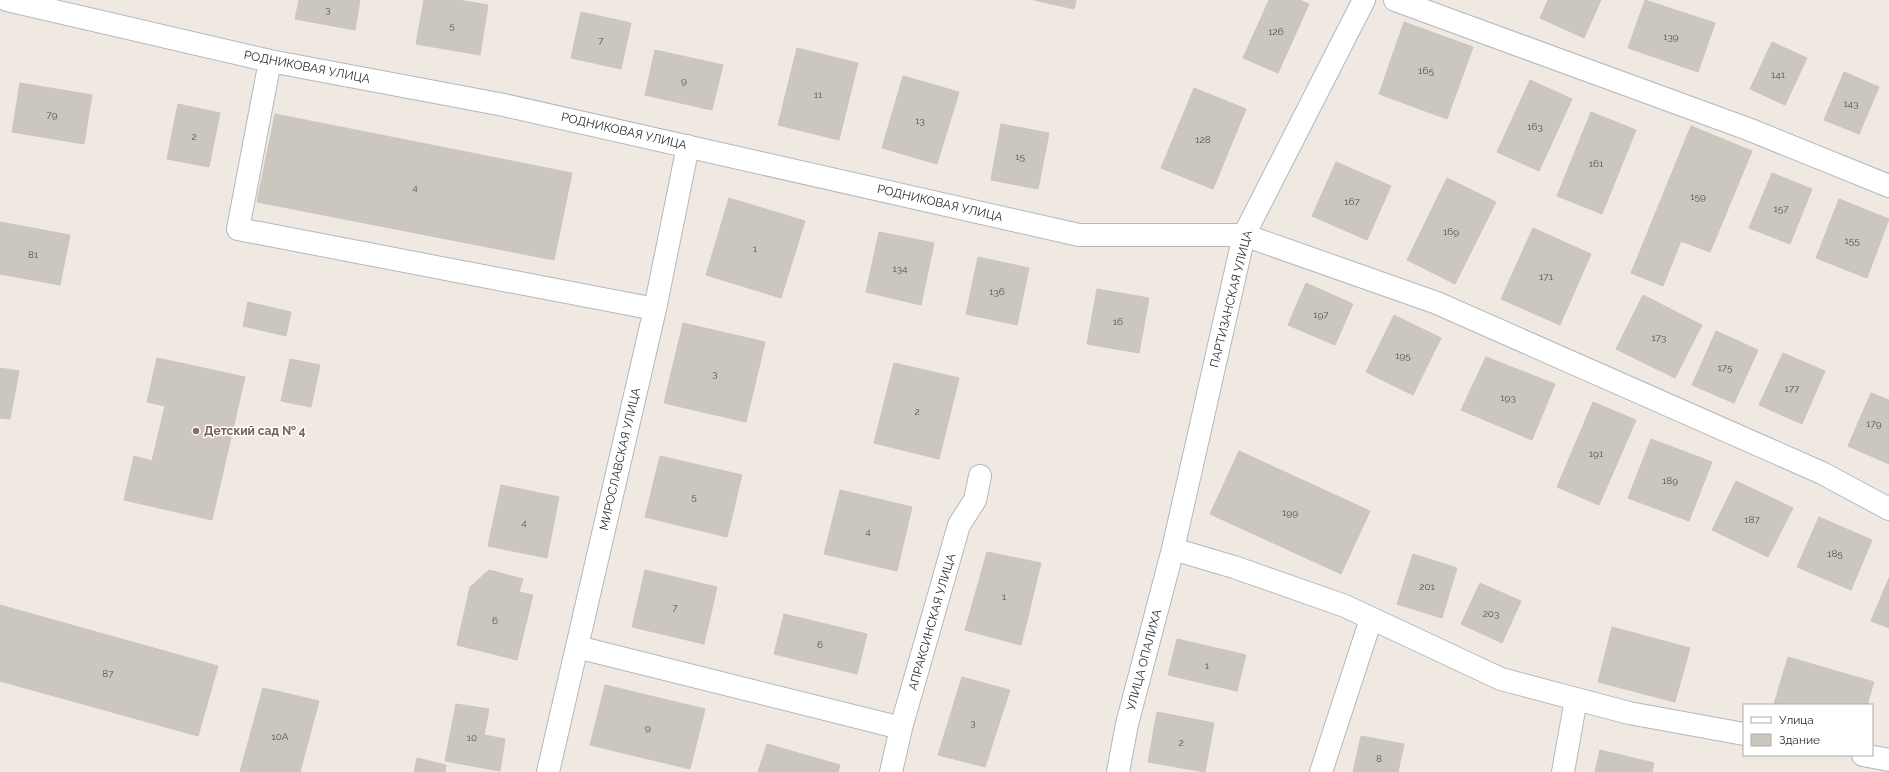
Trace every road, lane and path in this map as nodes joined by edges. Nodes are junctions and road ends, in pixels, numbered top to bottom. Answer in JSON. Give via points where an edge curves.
{"nodes":[{"id":1,"x":7,"y":0,"type":"edge"},
{"id":2,"x":1364,"y":0,"type":"edge"},
{"id":3,"x":1395,"y":0,"type":"edge"},
{"id":4,"x":270,"y":61,"type":"junction"},
{"id":5,"x":688,"y":146,"type":"junction"},
{"id":6,"x":1889,"y":186,"type":"edge"},
{"id":7,"x":1244,"y":235,"type":"junction"},
{"id":8,"x":655,"y":309,"type":"junction"},
{"id":9,"x":980,"y":476,"type":"dead end"},
{"id":10,"x":1889,"y":509,"type":"edge"},
{"id":11,"x":1173,"y":549,"type":"junction"},
{"id":12,"x":1371,"y":618,"type":"junction"},
{"id":13,"x":577,"y":647,"type":"junction"},
{"id":14,"x":1576,"y":699,"type":"junction"},
{"id":15,"x":901,"y":728,"type":"junction"},
{"id":16,"x":1743,"y":734,"type":"edge"},
{"id":17,"x":1868,"y":756,"type":"edge"},
{"id":18,"x":1889,"y":760,"type":"edge"},
{"id":19,"x":548,"y":772,"type":"edge"},
{"id":20,"x":891,"y":772,"type":"edge"},
{"id":21,"x":1118,"y":772,"type":"edge"},
{"id":22,"x":1321,"y":772,"type":"edge"},
{"id":23,"x":1563,"y":772,"type":"edge"}],
"edges":[{"from":1,"to":4,"type":"street","name":"РОДНИКОВАЯ УЛИЦА"},
{"from":2,"to":7,"type":"street","name":"ПАРТИЗАНСКАЯ УЛИЦА"},
{"from":3,"to":6,"type":"street","via":[[1748,129]]},
{"from":4,"to":5,"type":"street","name":"РОДНИКОВАЯ УЛИЦА","via":[[504,105]]},
{"from":4,"to":8,"type":"street","via":[[238,229]]},
{"from":5,"to":7,"type":"street","name":"РОДНИКОВАЯ УЛИЦА","via":[[1079,235]]},
{"from":5,"to":8,"type":"street","name":"МИРОСЛАВСКАЯ УЛИЦА"},
{"from":7,"to":10,"type":"street","name":"РОДНИКОВАЯ УЛИЦА","via":[[1437,303],[1822,473]]},
{"from":7,"to":11,"type":"street","name":"ПАРТИЗАНСКАЯ УЛИЦА"},
{"from":8,"to":13,"type":"street","name":"МИРОСЛАВСКАЯ УЛИЦА"},
{"from":9,"to":15,"type":"street","name":"АПРАКСИНСКАЯ УЛИЦА","via":[[975,500],[959,525]]},
{"from":11,"to":12,"type":"street","via":[[1234,566]]},
{"from":11,"to":21,"type":"street","name":"УЛИЦА ОПАЛИХА","via":[[1127,724]]},
{"from":12,"to":14,"type":"street","via":[[1501,679]]},
{"from":12,"to":22,"type":"street"},
{"from":13,"to":15,"type":"street"},
{"from":13,"to":19,"type":"street","name":"МИРОСЛАВСКАЯ УЛИЦА"},
{"from":14,"to":16,"type":"street","via":[[1629,713]]},
{"from":14,"to":23,"type":"street"},
{"from":15,"to":20,"type":"street","name":"АПРАКСИНСКАЯ УЛИЦА"},
{"from":17,"to":18,"type":"street"}]}
